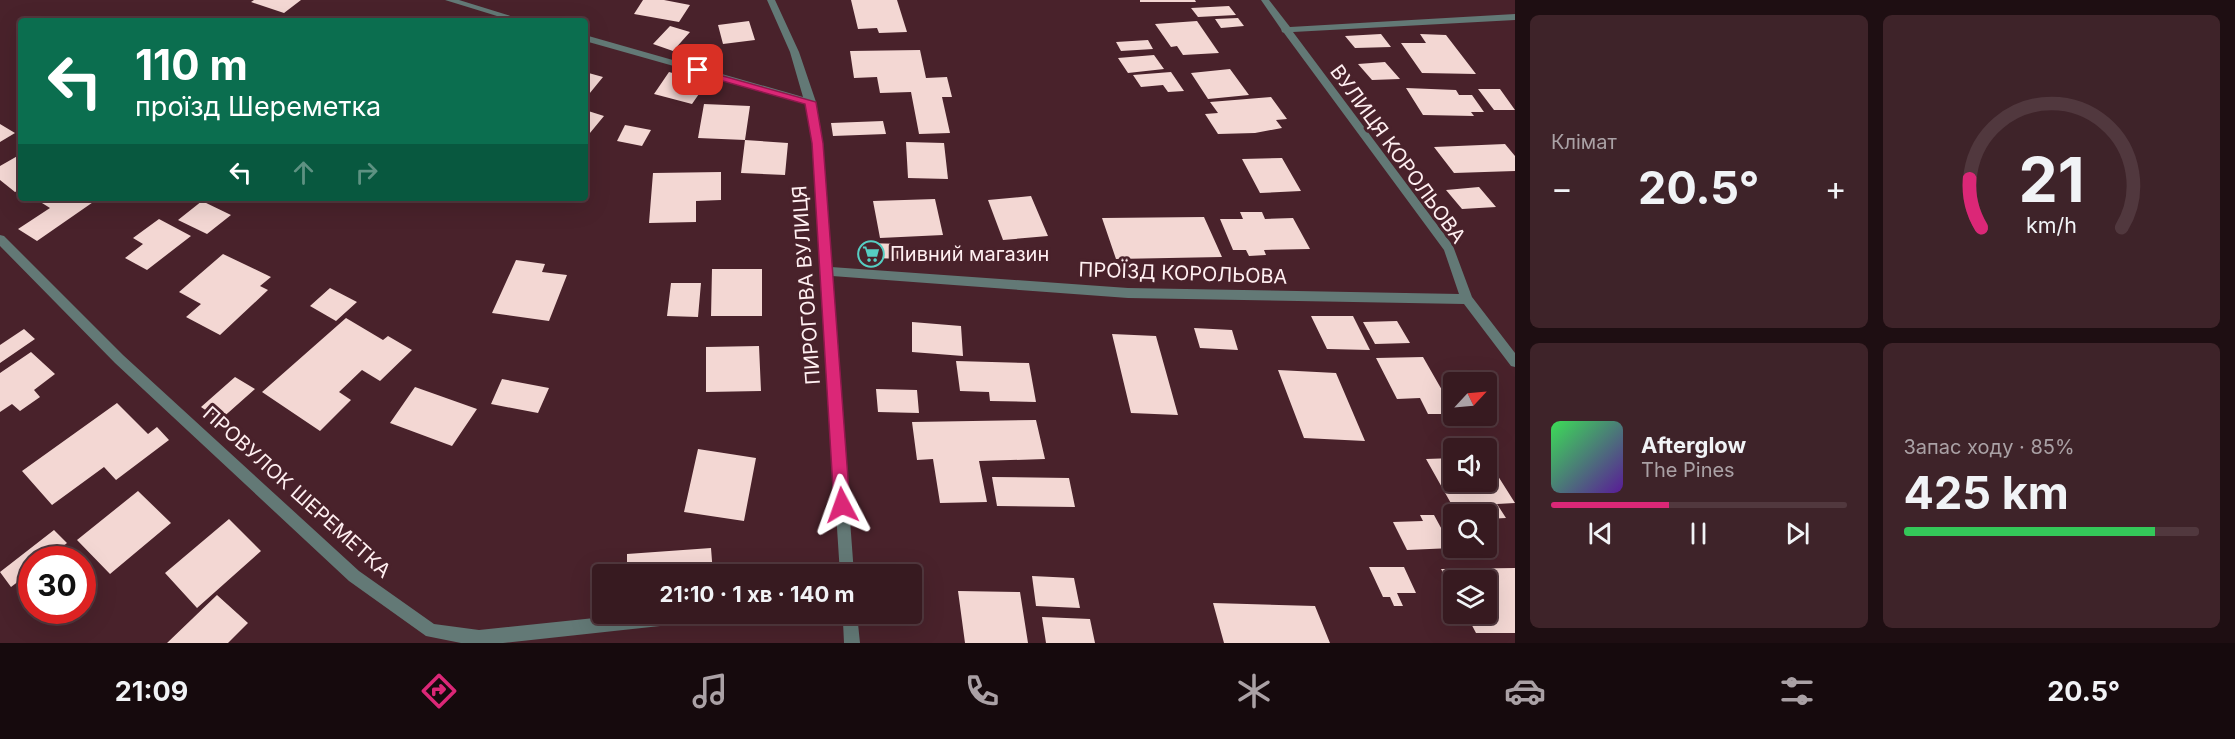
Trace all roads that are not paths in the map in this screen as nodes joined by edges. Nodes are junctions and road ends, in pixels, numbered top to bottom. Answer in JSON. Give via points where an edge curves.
{"nodes":[{"id":1,"x":449,"y":0,"type":"edge"},
{"id":2,"x":771,"y":0,"type":"edge"},
{"id":3,"x":1265,"y":0,"type":"edge"},
{"id":4,"x":1515,"y":17,"type":"edge"},
{"id":5,"x":513,"y":18,"type":"edge"},
{"id":6,"x":1285,"y":30,"type":"junction"},
{"id":7,"x":588,"y":39,"type":"edge"},
{"id":8,"x":811,"y":102,"type":"junction"},
{"id":9,"x":0,"y":239,"type":"edge"},
{"id":10,"x":827,"y":272,"type":"junction"},
{"id":11,"x":1467,"y":299,"type":"junction"},
{"id":12,"x":1515,"y":362,"type":"edge"},
{"id":13,"x":846,"y":564,"type":"edge"},
{"id":14,"x":606,"y":624,"type":"edge"},
{"id":15,"x":851,"y":624,"type":"edge"},
{"id":16,"x":852,"y":643,"type":"edge"}],
"edges":[{"from":1,"to":5,"type":"street"},
{"from":2,"to":8,"type":"street","name":"ПИРОГОВА ВУЛИЦЯ","via":[[790,38]]},
{"from":3,"to":6,"type":"street","name":"ВУЛИЦЯ КОРОЛЬОВА"},
{"from":4,"to":6,"type":"street"},
{"from":6,"to":11,"type":"street","name":"ВУЛИЦЯ КОРОЛЬОВА","via":[[1449,249]]},
{"from":7,"to":8,"type":"street"},
{"from":8,"to":10,"type":"street","name":"ПИРОГОВА ВУЛИЦЯ","via":[[818,143]]},
{"from":9,"to":14,"type":"street","name":"ПРОВУЛОК ШЕРЕМЕТКА","via":[[119,359],[354,576],[431,631],[479,638]]},
{"from":10,"to":11,"type":"street","name":"ПРОЇЗД КОРОЛЬОВА","via":[[1128,293]]},
{"from":10,"to":13,"type":"street","name":"ПИРОГОВА ВУЛИЦЯ"},
{"from":11,"to":12,"type":"street","name":"ВУЛИЦЯ КОРОЛЬОВА"},
{"from":15,"to":16,"type":"street"}]}
